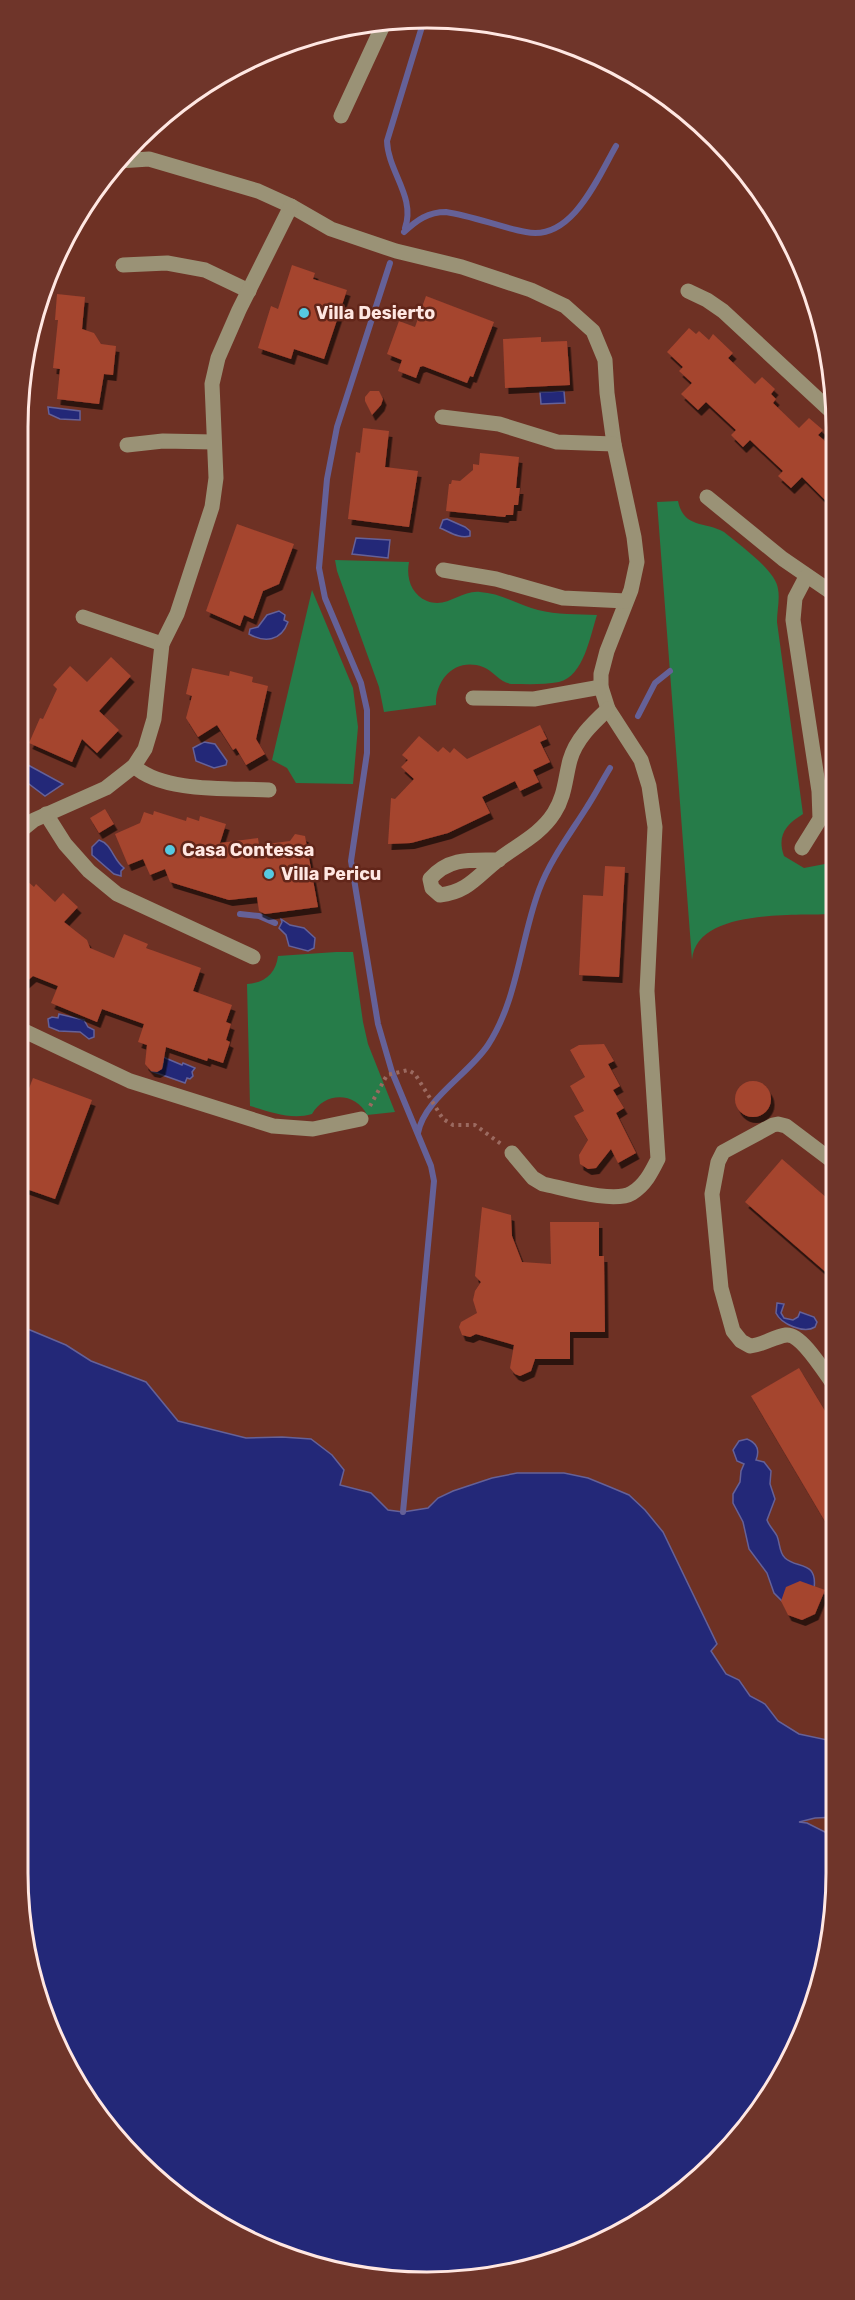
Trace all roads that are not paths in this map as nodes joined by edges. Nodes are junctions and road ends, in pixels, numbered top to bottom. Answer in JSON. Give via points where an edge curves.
{"nodes":[{"id":1,"x":380,"y":31,"type":"edge"},
{"id":2,"x":341,"y":116,"type":"dead end"},
{"id":3,"x":131,"y":160,"type":"edge"},
{"id":4,"x":291,"y":206,"type":"junction"},
{"id":5,"x":123,"y":265,"type":"dead end"},
{"id":6,"x":249,"y":291,"type":"junction"},
{"id":7,"x":688,"y":291,"type":"dead end"},
{"id":8,"x":826,"y":407,"type":"edge"},
{"id":9,"x":442,"y":417,"type":"dead end"},
{"id":10,"x":214,"y":442,"type":"junction"},
{"id":11,"x":614,"y":444,"type":"junction"},
{"id":12,"x":127,"y":445,"type":"dead end"},
{"id":13,"x":707,"y":497,"type":"dead end"},
{"id":14,"x":443,"y":570,"type":"dead end"},
{"id":15,"x":806,"y":576,"type":"junction"},
{"id":16,"x":826,"y":589,"type":"edge"},
{"id":17,"x":626,"y":601,"type":"junction"},
{"id":18,"x":83,"y":617,"type":"dead end"},
{"id":19,"x":162,"y":644,"type":"junction"},
{"id":20,"x":601,"y":687,"type":"junction"},
{"id":21,"x":473,"y":698,"type":"dead end"},
{"id":22,"x":608,"y":709,"type":"junction"},
{"id":23,"x":134,"y":766,"type":"junction"},
{"id":24,"x":268,"y":790,"type":"dead end"},
{"id":25,"x":46,"y":814,"type":"junction"},
{"id":26,"x":28,"y":824,"type":"edge"},
{"id":27,"x":801,"y":848,"type":"dead end"},
{"id":28,"x":499,"y":860,"type":"dead end"},
{"id":29,"x":253,"y":957,"type":"dead end"},
{"id":30,"x":28,"y":1033,"type":"edge"},
{"id":31,"x":361,"y":1119,"type":"road end"},
{"id":32,"x":512,"y":1153,"type":"road end"},
{"id":33,"x":826,"y":1156,"type":"edge"},
{"id":34,"x":826,"y":1374,"type":"edge"}],
"edges":[{"from":1,"to":2,"type":"street"},
{"from":3,"to":4,"type":"street","via":[[149,159],[188,169]]},
{"from":4,"to":6,"type":"street"},
{"from":4,"to":11,"type":"street","via":[[331,229],[531,290],[565,306],[593,331],[605,360]]},
{"from":5,"to":6,"type":"street","via":[[167,262],[205,270]]},
{"from":6,"to":10,"type":"street","via":[[218,358],[212,384]]},
{"from":7,"to":8,"type":"street","via":[[723,311]]},
{"from":9,"to":11,"type":"street","via":[[499,424],[557,442]]},
{"from":10,"to":12,"type":"street"},
{"from":10,"to":19,"type":"street","via":[[216,478],[212,507],[177,614]]},
{"from":11,"to":17,"type":"street","via":[[637,562]]},
{"from":13,"to":15,"type":"street"},
{"from":14,"to":17,"type":"street","via":[[496,579],[563,598]]},
{"from":15,"to":16,"type":"street"},
{"from":15,"to":27,"type":"street","via":[[794,603],[793,620],[820,819]]},
{"from":17,"to":20,"type":"street","via":[[607,651]]},
{"from":18,"to":19,"type":"street"},
{"from":19,"to":23,"type":"street","via":[[152,728]]},
{"from":20,"to":21,"type":"street","via":[[534,699]]},
{"from":20,"to":22,"type":"street"},
{"from":22,"to":28,"type":"street","via":[[579,740],[554,814],[528,840]]},
{"from":22,"to":32,"type":"street","via":[[641,760],[655,827],[647,992],[658,1159],[648,1179],[630,1194],[617,1197],[543,1184]]},
{"from":23,"to":24,"type":"street","via":[[148,777],[171,784]]},
{"from":23,"to":25,"type":"street","via":[[106,788]]},
{"from":25,"to":26,"type":"street"},
{"from":25,"to":29,"type":"street","via":[[88,871],[117,894]]},
{"from":30,"to":31,"type":"street","via":[[130,1081],[273,1126],[313,1129]]},
{"from":33,"to":34,"type":"street","via":[[786,1126],[773,1125],[723,1152],[712,1194],[721,1288],[733,1331],[750,1346],[795,1336]]}]}
